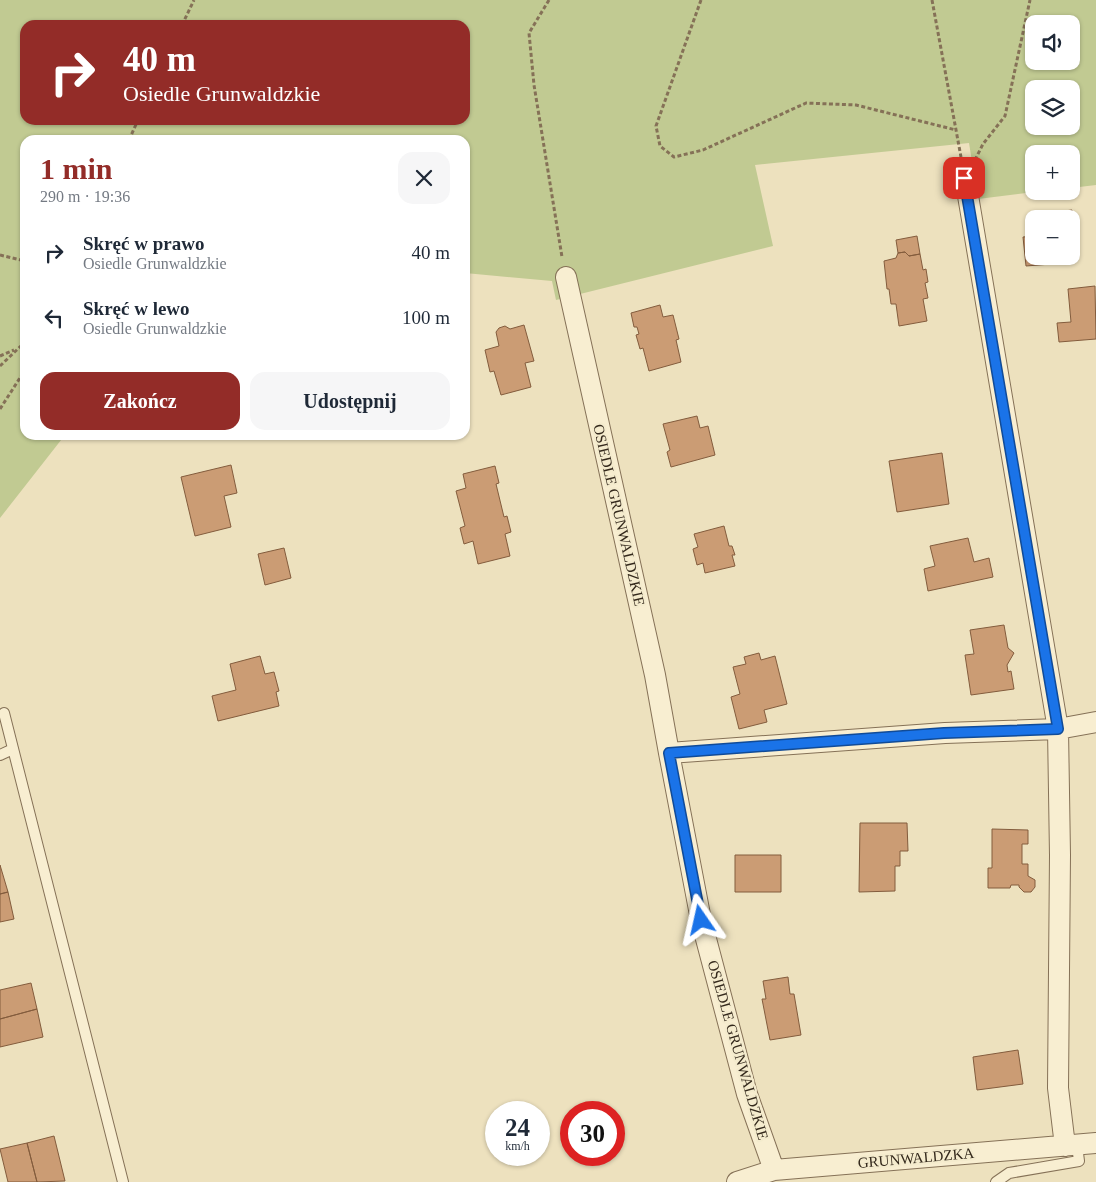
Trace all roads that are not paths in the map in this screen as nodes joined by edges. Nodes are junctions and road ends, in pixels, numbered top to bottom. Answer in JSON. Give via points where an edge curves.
{"nodes":[{"id":1,"x":964,"y":178,"type":"road end"},
{"id":2,"x":566,"y":277,"type":"road end"},
{"id":3,"x":4,"y":713,"type":"dead end"},
{"id":4,"x":1096,"y":722,"type":"edge"},
{"id":5,"x":1058,"y":729,"type":"junction"},
{"id":6,"x":13,"y":749,"type":"junction"},
{"id":7,"x":669,"y":753,"type":"junction"},
{"id":8,"x":0,"y":755,"type":"edge"},
{"id":9,"x":1080,"y":1145,"type":"edge"},
{"id":10,"x":774,"y":1170,"type":"junction"},
{"id":11,"x":123,"y":1182,"type":"edge"},
{"id":12,"x":737,"y":1182,"type":"edge"},
{"id":13,"x":996,"y":1182,"type":"edge"}],
"edges":[{"from":1,"to":5,"type":"street"},
{"from":2,"to":7,"type":"street","name":"OSIEDLE GRUNWALDZKIE","via":[[655,675]]},
{"from":3,"to":6,"type":"lane"},
{"from":4,"to":5,"type":"street"},
{"from":5,"to":7,"type":"street","via":[[944,733]]},
{"from":5,"to":9,"type":"street","via":[[1058,1088]]},
{"from":6,"to":8,"type":"lane"},
{"from":6,"to":11,"type":"lane"},
{"from":7,"to":10,"type":"street","name":"OSIEDLE GRUNWALDZKIE","via":[[701,920],[747,1094]]},
{"from":9,"to":10,"type":"street","name":"GRUNWALDZKA"},
{"from":9,"to":13,"type":"lane","via":[[1079,1161],[1010,1173]]},
{"from":10,"to":12,"type":"street","name":"GRUNWALDZKA"}]}
